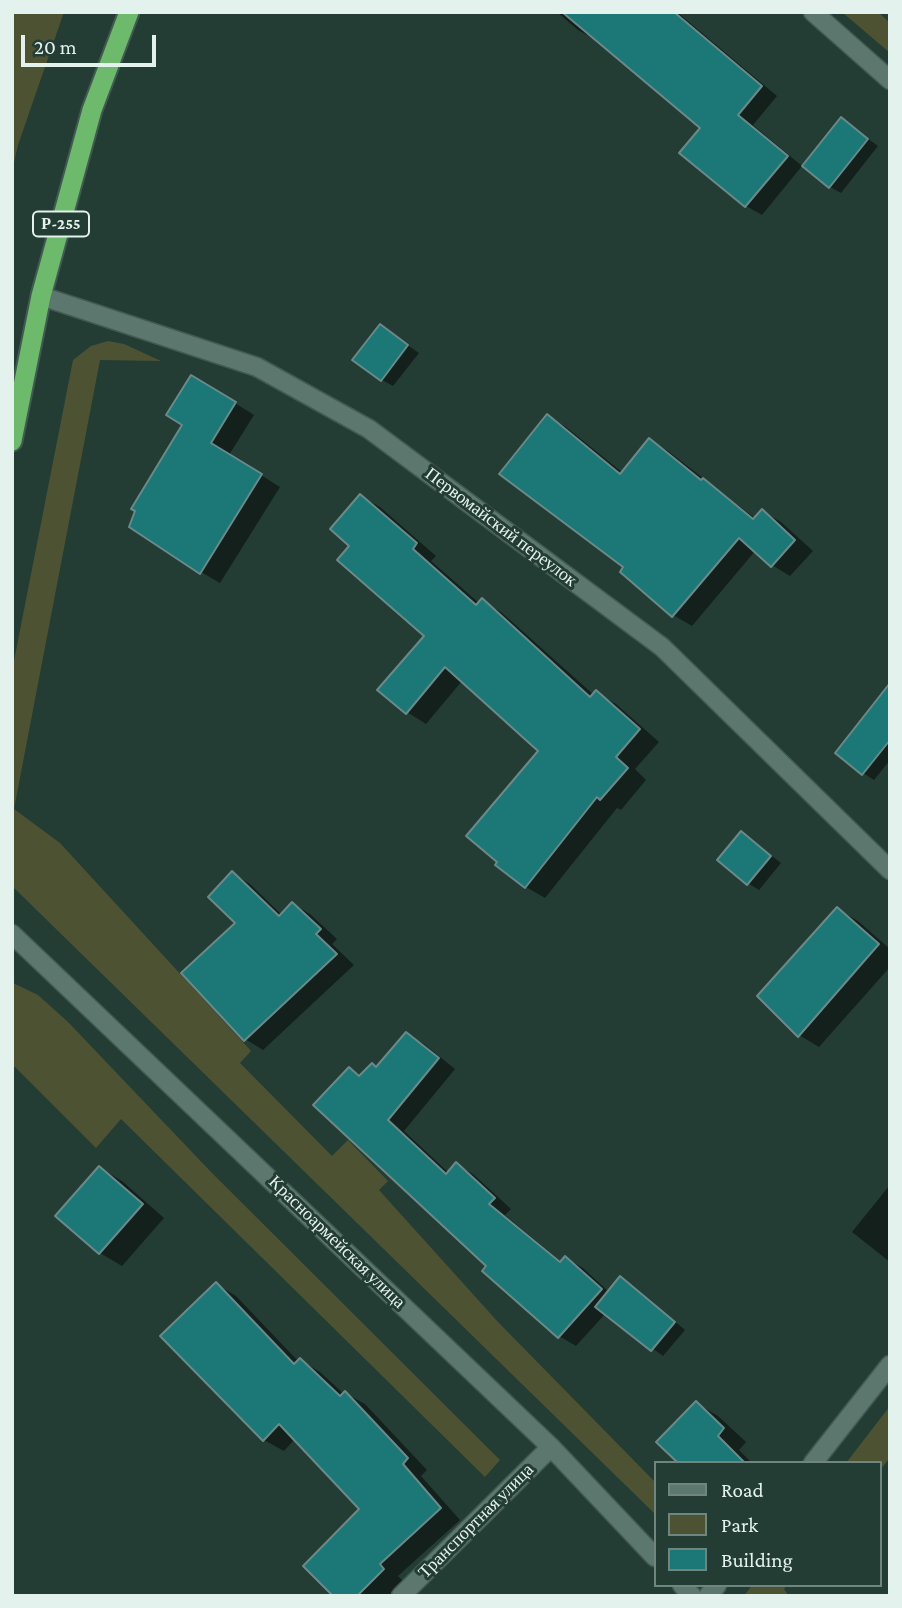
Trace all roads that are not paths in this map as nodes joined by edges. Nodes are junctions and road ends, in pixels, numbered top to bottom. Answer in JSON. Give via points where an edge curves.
{"nodes":[{"id":1,"x":129,"y":12,"type":"edge"},
{"id":2,"x":813,"y":12,"type":"edge"},
{"id":3,"x":890,"y":80,"type":"edge"},
{"id":4,"x":41,"y":296,"type":"junction"},
{"id":5,"x":12,"y":441,"type":"edge"},
{"id":6,"x":890,"y":870,"type":"edge"},
{"id":7,"x":12,"y":934,"type":"edge"},
{"id":8,"x":890,"y":1365,"type":"edge"},
{"id":9,"x":551,"y":1447,"type":"junction"},
{"id":10,"x":815,"y":1461,"type":"edge"},
{"id":11,"x":654,"y":1556,"type":"edge"},
{"id":12,"x":401,"y":1596,"type":"edge"}],
"edges":[{"from":1,"to":4,"type":"highway","number":"Р-255","via":[[92,110]]},
{"from":2,"to":3,"type":"street"},
{"from":4,"to":5,"type":"highway","number":"Р-255"},
{"from":4,"to":6,"type":"street","name":"Первомайский переулок","via":[[257,367],[369,429],[662,647]]},
{"from":7,"to":9,"type":"street","name":"Красноармейская улица"},
{"from":8,"to":10,"type":"street"},
{"from":9,"to":11,"type":"street","name":"Красноармейская улица"},
{"from":9,"to":12,"type":"street","name":"Транспортная улица"}]}
